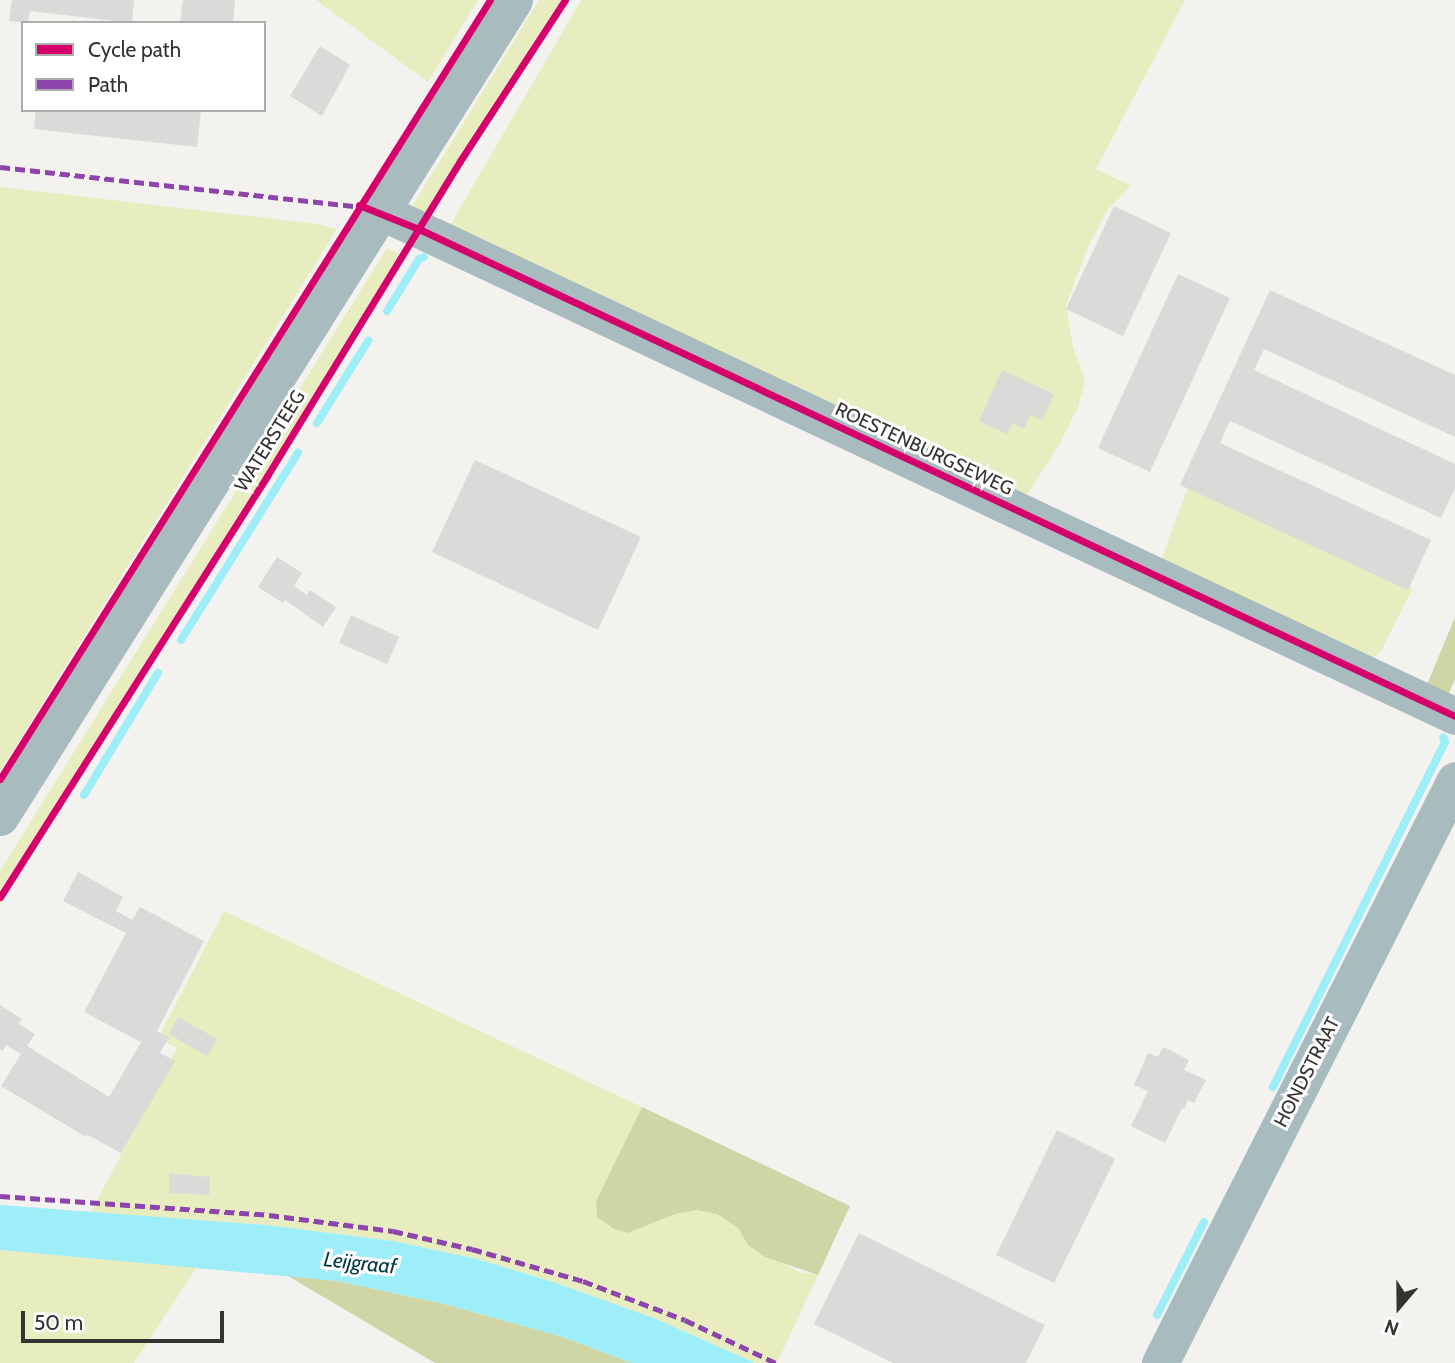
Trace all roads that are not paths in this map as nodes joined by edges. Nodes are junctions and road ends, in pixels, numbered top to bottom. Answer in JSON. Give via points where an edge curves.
{"nodes":[{"id":1,"x":514,"y":0,"type":"edge"},
{"id":2,"x":380,"y":211,"type":"junction"},
{"id":3,"x":1455,"y":716,"type":"edge"},
{"id":4,"x":1455,"y":780,"type":"edge"},
{"id":5,"x":0,"y":817,"type":"edge"},
{"id":6,"x":1160,"y":1363,"type":"edge"}],
"edges":[{"from":1,"to":2,"type":"street","name":"WATERSTEEG"},
{"from":2,"to":3,"type":"street","name":"ROESTENBURGSEWEG"},
{"from":2,"to":5,"type":"street","name":"WATERSTEEG"},
{"from":4,"to":6,"type":"street","name":"HONDSTRAAT"}]}
